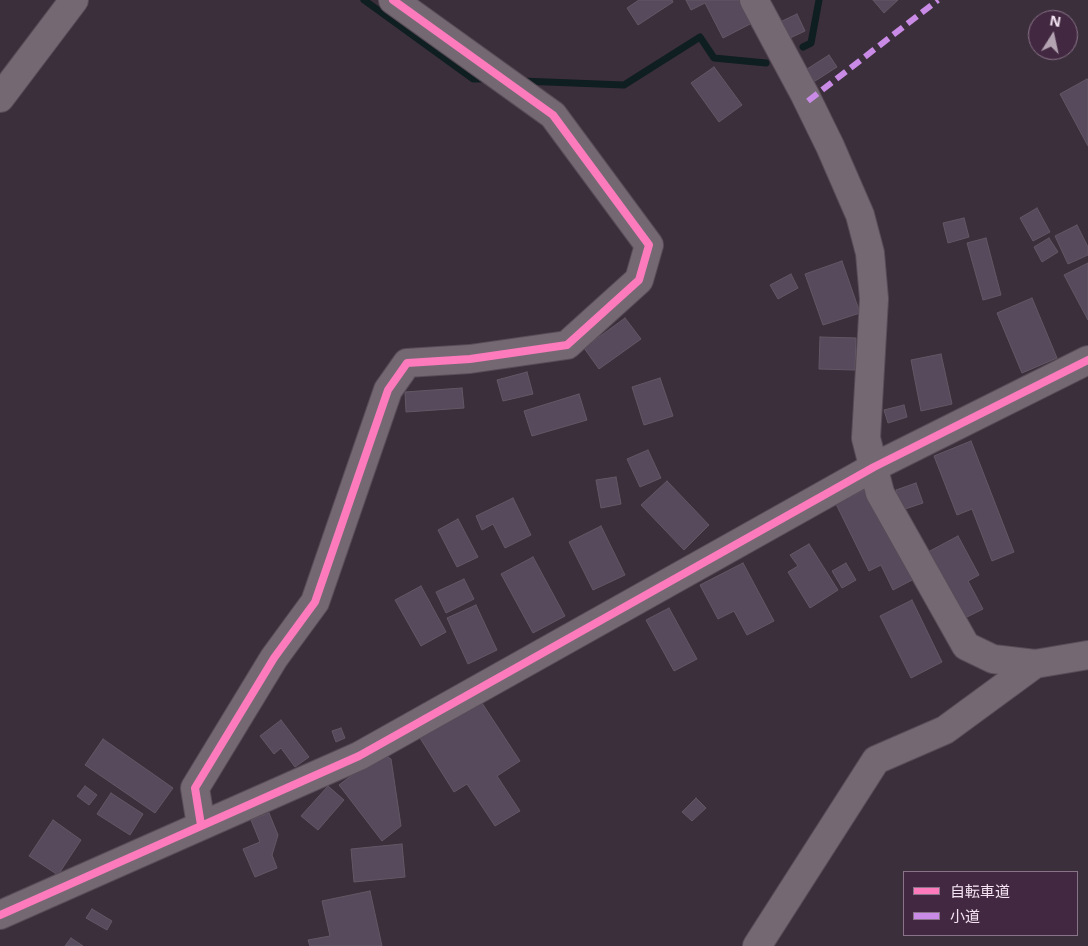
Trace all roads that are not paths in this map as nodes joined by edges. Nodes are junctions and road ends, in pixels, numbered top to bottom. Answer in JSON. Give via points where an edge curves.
{"nodes":[{"id":1,"x":74,"y":0,"type":"edge"},
{"id":2,"x":393,"y":0,"type":"edge"},
{"id":3,"x":754,"y":0,"type":"edge"},
{"id":4,"x":0,"y":98,"type":"edge"},
{"id":5,"x":1088,"y":360,"type":"edge"},
{"id":6,"x":874,"y":468,"type":"junction"},
{"id":7,"x":1088,"y":655,"type":"edge"},
{"id":8,"x":1035,"y":664,"type":"junction"},
{"id":9,"x":201,"y":825,"type":"junction"},
{"id":10,"x":0,"y":915,"type":"edge"},
{"id":11,"x":756,"y":946,"type":"edge"}],
"edges":[{"from":1,"to":4,"type":"street"},
{"from":2,"to":9,"type":"street","via":[[553,114],[649,245],[639,280],[567,345],[470,359],[407,363],[388,390],[315,602],[274,658],[195,788]]},
{"from":3,"to":6,"type":"street","via":[[830,146],[860,215],[870,253],[874,299],[866,438]]},
{"from":5,"to":6,"type":"street"},
{"from":6,"to":8,"type":"street","via":[[880,493],[966,646],[993,659]]},
{"from":6,"to":9,"type":"street","via":[[359,756]]},
{"from":7,"to":8,"type":"street"},
{"from":8,"to":11,"type":"street","via":[[945,730],[876,760]]},
{"from":9,"to":10,"type":"street"}]}
